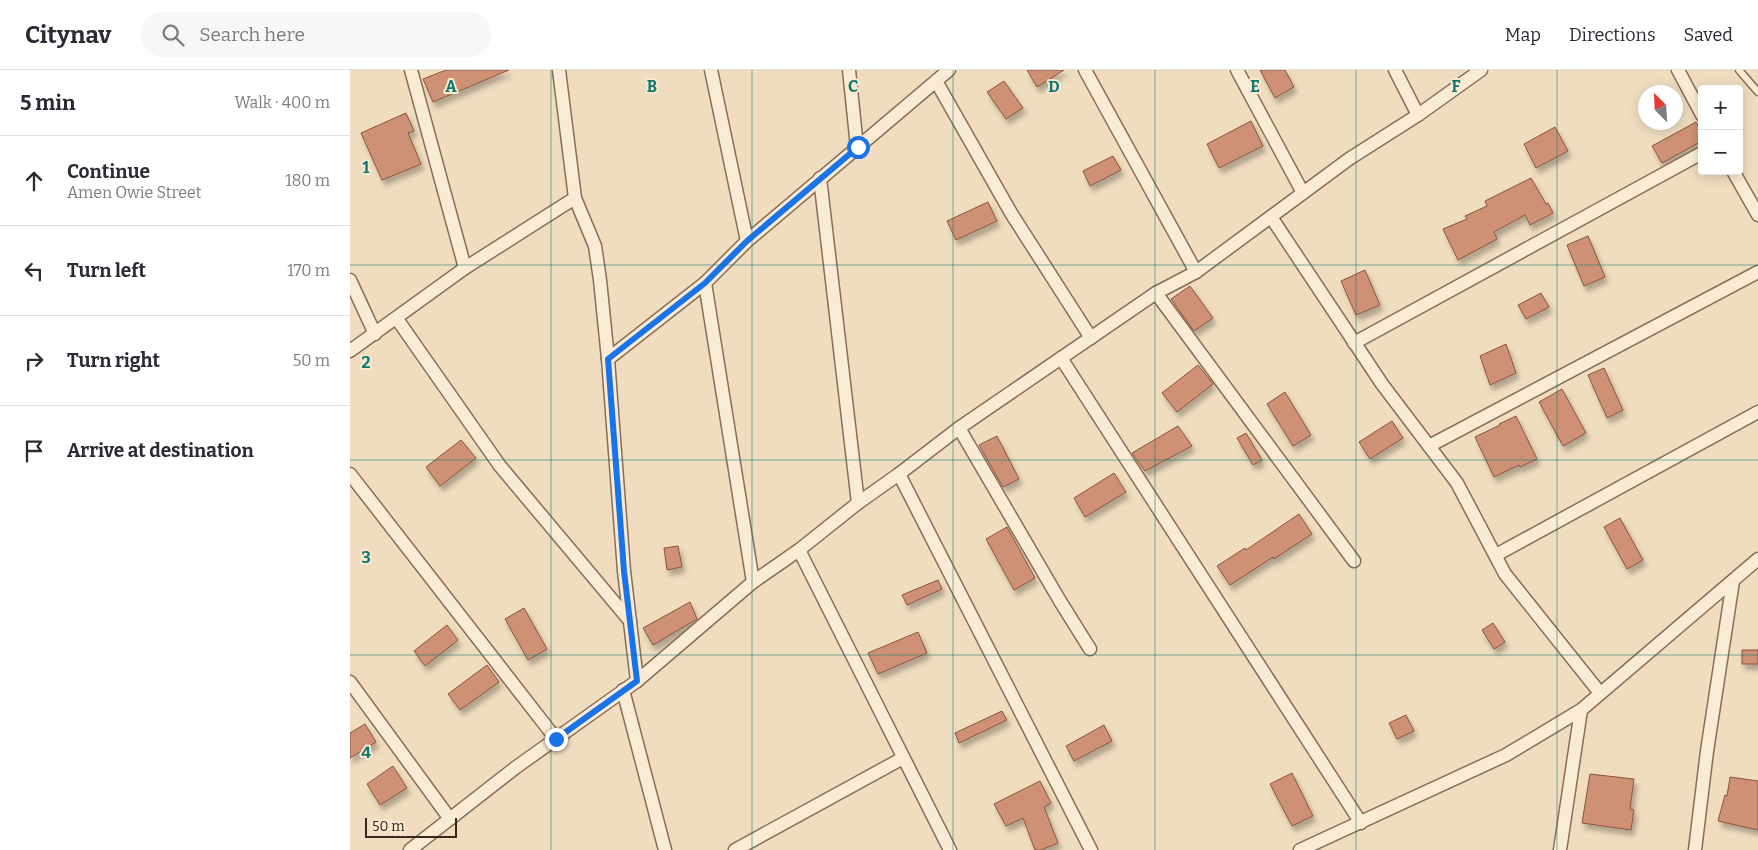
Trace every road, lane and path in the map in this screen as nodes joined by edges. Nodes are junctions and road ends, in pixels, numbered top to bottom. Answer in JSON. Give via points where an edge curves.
{"nodes":[{"id":1,"x":411,"y":70,"type":"edge"},
{"id":2,"x":559,"y":70,"type":"edge"},
{"id":3,"x":711,"y":70,"type":"edge"},
{"id":4,"x":849,"y":70,"type":"edge"},
{"id":5,"x":949,"y":70,"type":"edge"},
{"id":6,"x":1085,"y":70,"type":"edge"},
{"id":7,"x":1237,"y":70,"type":"edge"},
{"id":8,"x":1395,"y":70,"type":"edge"},
{"id":9,"x":1481,"y":70,"type":"edge"},
{"id":10,"x":1678,"y":70,"type":"edge"},
{"id":11,"x":1739,"y":70,"type":"edge"},
{"id":12,"x":936,"y":81,"type":"junction"},
{"id":13,"x":1758,"y":92,"type":"edge"},
{"id":14,"x":1698,"y":108,"type":"edge"},
{"id":15,"x":1418,"y":115,"type":"junction"},
{"id":16,"x":858,"y":147,"type":"junction"},
{"id":17,"x":1698,"y":155,"type":"edge"},
{"id":18,"x":1735,"y":175,"type":"edge"},
{"id":19,"x":820,"y":178,"type":"junction"},
{"id":20,"x":1303,"y":193,"type":"junction"},
{"id":21,"x":575,"y":198,"type":"junction"},
{"id":22,"x":1758,"y":215,"type":"edge"},
{"id":23,"x":1272,"y":217,"type":"junction"},
{"id":24,"x":747,"y":241,"type":"junction"},
{"id":25,"x":465,"y":268,"type":"junction"},
{"id":26,"x":1196,"y":272,"type":"junction"},
{"id":27,"x":1758,"y":272,"type":"edge"},
{"id":28,"x":350,"y":280,"type":"edge"},
{"id":29,"x":705,"y":283,"type":"junction"},
{"id":30,"x":1156,"y":293,"type":"junction"},
{"id":31,"x":397,"y":319,"type":"junction"},
{"id":32,"x":375,"y":334,"type":"junction"},
{"id":33,"x":1091,"y":338,"type":"junction"},
{"id":34,"x":1354,"y":343,"type":"junction"},
{"id":35,"x":350,"y":351,"type":"edge"},
{"id":36,"x":1061,"y":358,"type":"junction"},
{"id":37,"x":608,"y":359,"type":"junction"},
{"id":38,"x":1758,"y":412,"type":"edge"},
{"id":39,"x":959,"y":428,"type":"junction"},
{"id":40,"x":1429,"y":446,"type":"junction"},
{"id":41,"x":350,"y":474,"type":"edge"},
{"id":42,"x":900,"y":474,"type":"junction"},
{"id":43,"x":858,"y":503,"type":"junction"},
{"id":44,"x":799,"y":550,"type":"junction"},
{"id":45,"x":1496,"y":555,"type":"junction"},
{"id":46,"x":1758,"y":559,"type":"edge"},
{"id":47,"x":1354,"y":561,"type":"dead end"},
{"id":48,"x":1733,"y":580,"type":"junction"},
{"id":49,"x":753,"y":582,"type":"junction"},
{"id":50,"x":630,"y":621,"type":"junction"},
{"id":51,"x":1090,"y":649,"type":"dead end"},
{"id":52,"x":637,"y":681,"type":"junction"},
{"id":53,"x":350,"y":682,"type":"edge"},
{"id":54,"x":623,"y":690,"type":"junction"},
{"id":55,"x":1600,"y":693,"type":"junction"},
{"id":56,"x":1580,"y":710,"type":"junction"},
{"id":57,"x":556,"y":739,"type":"junction"},
{"id":58,"x":903,"y":758,"type":"junction"},
{"id":59,"x":450,"y":819,"type":"junction"},
{"id":60,"x":1361,"y":823,"type":"junction"},
{"id":61,"x":427,"y":845,"type":"edge"},
{"id":62,"x":410,"y":850,"type":"edge"},
{"id":63,"x":665,"y":850,"type":"edge"},
{"id":64,"x":735,"y":850,"type":"edge"},
{"id":65,"x":950,"y":850,"type":"edge"},
{"id":66,"x":1091,"y":850,"type":"edge"},
{"id":67,"x":1300,"y":850,"type":"edge"},
{"id":68,"x":1560,"y":850,"type":"edge"},
{"id":69,"x":1695,"y":850,"type":"edge"}],
"edges":[{"from":1,"to":25,"type":"street"},
{"from":2,"to":21,"type":"street"},
{"from":3,"to":24,"type":"street"},
{"from":4,"to":16,"type":"street"},
{"from":5,"to":12,"type":"street"},
{"from":6,"to":26,"type":"street"},
{"from":7,"to":20,"type":"street"},
{"from":8,"to":15,"type":"street"},
{"from":9,"to":15,"type":"street"},
{"from":10,"to":14,"type":"street"},
{"from":11,"to":13,"type":"lane"},
{"from":12,"to":16,"type":"street"},
{"from":12,"to":33,"type":"street","via":[[1011,214]]},
{"from":15,"to":20,"type":"street"},
{"from":16,"to":19,"type":"street"},
{"from":17,"to":34,"type":"street"},
{"from":18,"to":22,"type":"street"},
{"from":19,"to":24,"type":"street"},
{"from":19,"to":43,"type":"street"},
{"from":20,"to":23,"type":"street"},
{"from":21,"to":25,"type":"street"},
{"from":21,"to":37,"type":"street","via":[[595,246]]},
{"from":23,"to":26,"type":"street"},
{"from":23,"to":34,"type":"street"},
{"from":24,"to":29,"type":"street"},
{"from":25,"to":31,"type":"street"},
{"from":26,"to":30,"type":"street"},
{"from":27,"to":40,"type":"street"},
{"from":28,"to":32,"type":"street"},
{"from":29,"to":37,"type":"street"},
{"from":29,"to":49,"type":"street"},
{"from":30,"to":33,"type":"street"},
{"from":30,"to":47,"type":"street"},
{"from":31,"to":32,"type":"street"},
{"from":31,"to":50,"type":"street","via":[[500,466]]},
{"from":32,"to":35,"type":"street"},
{"from":33,"to":36,"type":"street"},
{"from":34,"to":40,"type":"street"},
{"from":36,"to":39,"type":"street"},
{"from":36,"to":60,"type":"street"},
{"from":37,"to":50,"type":"street"},
{"from":38,"to":45,"type":"street"},
{"from":39,"to":42,"type":"street"},
{"from":39,"to":51,"type":"street"},
{"from":40,"to":45,"type":"street","via":[[1457,483]]},
{"from":41,"to":57,"type":"street"},
{"from":42,"to":43,"type":"street"},
{"from":42,"to":66,"type":"street"},
{"from":43,"to":44,"type":"street"},
{"from":44,"to":49,"type":"street"},
{"from":44,"to":58,"type":"street"},
{"from":45,"to":55,"type":"street","via":[[1505,574]]},
{"from":46,"to":48,"type":"street"},
{"from":48,"to":55,"type":"street"},
{"from":48,"to":69,"type":"street"},
{"from":49,"to":52,"type":"street"},
{"from":50,"to":52,"type":"street"},
{"from":52,"to":54,"type":"street"},
{"from":53,"to":59,"type":"street"},
{"from":54,"to":57,"type":"street"},
{"from":54,"to":63,"type":"street"},
{"from":55,"to":56,"type":"street"},
{"from":56,"to":60,"type":"street","via":[[1506,755]]},
{"from":56,"to":68,"type":"street"},
{"from":57,"to":59,"type":"street"},
{"from":58,"to":64,"type":"street"},
{"from":58,"to":65,"type":"street"},
{"from":59,"to":61,"type":"street"},
{"from":60,"to":67,"type":"street"},
{"from":61,"to":62,"type":"street"}]}
